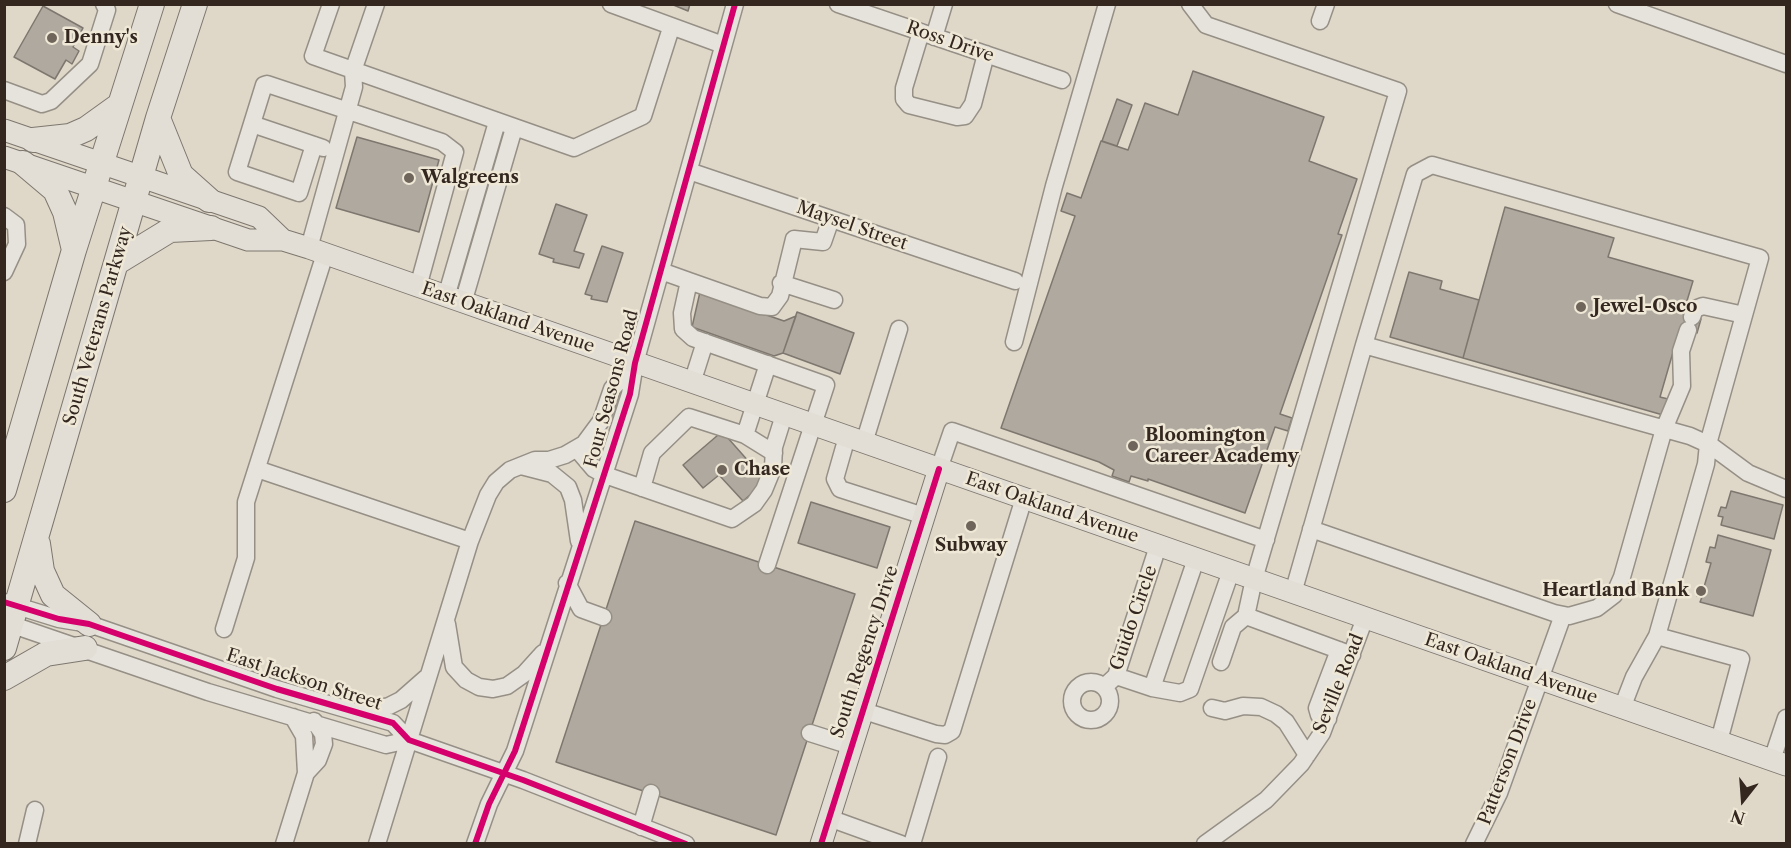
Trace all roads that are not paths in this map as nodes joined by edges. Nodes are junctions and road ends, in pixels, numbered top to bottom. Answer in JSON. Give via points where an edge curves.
{"nodes":[{"id":1,"x":104,"y":4,"type":"edge"},
{"id":2,"x":152,"y":4,"type":"edge"},
{"id":3,"x":195,"y":4,"type":"edge"},
{"id":4,"x":331,"y":4,"type":"edge"},
{"id":5,"x":376,"y":4,"type":"edge"},
{"id":6,"x":611,"y":4,"type":"edge"},
{"id":7,"x":735,"y":4,"type":"edge"},
{"id":8,"x":838,"y":4,"type":"edge"},
{"id":9,"x":944,"y":4,"type":"edge"},
{"id":10,"x":1107,"y":4,"type":"edge"},
{"id":11,"x":1190,"y":4,"type":"edge"},
{"id":12,"x":1326,"y":4,"type":"edge"},
{"id":13,"x":1617,"y":4,"type":"edge"},
{"id":14,"x":1320,"y":21,"type":"dead end"},
{"id":15,"x":671,"y":28,"type":"junction"},
{"id":16,"x":928,"y":35,"type":"junction"},
{"id":17,"x":723,"y":45,"type":"junction"},
{"id":18,"x":986,"y":54,"type":"junction"},
{"id":19,"x":1786,"y":64,"type":"edge"},
{"id":20,"x":353,"y":71,"type":"junction"},
{"id":21,"x":1062,"y":80,"type":"dead end"},
{"id":22,"x":4,"y":90,"type":"edge"},
{"id":23,"x":118,"y":106,"type":"junction"},
{"id":24,"x":347,"y":113,"type":"junction"},
{"id":25,"x":158,"y":118,"type":"junction"},
{"id":26,"x":497,"y":122,"type":"junction"},
{"id":27,"x":252,"y":124,"type":"junction"},
{"id":28,"x":514,"y":128,"type":"junction"},
{"id":29,"x":4,"y":130,"type":"edge"},
{"id":30,"x":33,"y":140,"type":"junction"},
{"id":31,"x":314,"y":145,"type":"junction"},
{"id":32,"x":336,"y":152,"type":"junction"},
{"id":33,"x":14,"y":160,"type":"edge"},
{"id":34,"x":689,"y":171,"type":"junction"},
{"id":35,"x":98,"y":176,"type":"junction"},
{"id":36,"x":137,"y":189,"type":"junction"},
{"id":37,"x":209,"y":200,"type":"junction"},
{"id":38,"x":4,"y":216,"type":"edge"},
{"id":39,"x":831,"y":219,"type":"junction"},
{"id":40,"x":211,"y":228,"type":"junction"},
{"id":41,"x":283,"y":240,"type":"junction"},
{"id":42,"x":74,"y":250,"type":"junction"},
{"id":43,"x":317,"y":251,"type":"junction"},
{"id":44,"x":116,"y":263,"type":"junction"},
{"id":45,"x":661,"y":271,"type":"junction"},
{"id":46,"x":4,"y":272,"type":"edge"},
{"id":47,"x":689,"y":281,"type":"junction"},
{"id":48,"x":1015,"y":281,"type":"dead end"},
{"id":49,"x":781,"y":283,"type":"junction"},
{"id":50,"x":418,"y":287,"type":"junction"},
{"id":51,"x":454,"y":300,"type":"junction"},
{"id":52,"x":834,"y":300,"type":"dead end"},
{"id":53,"x":1744,"y":313,"type":"junction"},
{"id":54,"x":899,"y":329,"type":"dead end"},
{"id":55,"x":705,"y":342,"type":"junction"},
{"id":56,"x":1014,"y":342,"type":"dead end"},
{"id":57,"x":1364,"y":345,"type":"junction"},
{"id":58,"x":635,"y":363,"type":"junction"},
{"id":59,"x":768,"y":364,"type":"junction"},
{"id":60,"x":692,"y":383,"type":"junction"},
{"id":61,"x":755,"y":405,"type":"junction"},
{"id":62,"x":784,"y":415,"type":"junction"},
{"id":63,"x":813,"y":425,"type":"junction"},
{"id":64,"x":1664,"y":429,"type":"junction"},
{"id":65,"x":745,"y":435,"type":"junction"},
{"id":66,"x":856,"y":440,"type":"junction"},
{"id":67,"x":1708,"y":444,"type":"junction"},
{"id":68,"x":577,"y":449,"type":"junction"},
{"id":69,"x":774,"y":453,"type":"junction"},
{"id":70,"x":520,"y":466,"type":"junction"},
{"id":71,"x":256,"y":469,"type":"junction"},
{"id":72,"x":939,"y":469,"type":"junction"},
{"id":73,"x":605,"y":475,"type":"junction"},
{"id":74,"x":642,"y":488,"type":"junction"},
{"id":75,"x":1786,"y":489,"type":"edge"},
{"id":76,"x":4,"y":490,"type":"edge"},
{"id":77,"x":1024,"y":498,"type":"junction"},
{"id":78,"x":924,"y":516,"type":"junction"},
{"id":79,"x":1311,"y":529,"type":"junction"},
{"id":80,"x":37,"y":537,"type":"junction"},
{"id":81,"x":1266,"y":540,"type":"junction"},
{"id":82,"x":470,"y":541,"type":"junction"},
{"id":83,"x":579,"y":544,"type":"junction"},
{"id":84,"x":1158,"y":546,"type":"junction"},
{"id":85,"x":1196,"y":559,"type":"junction"},
{"id":86,"x":767,"y":565,"type":"dead end"},
{"id":87,"x":1231,"y":571,"type":"junction"},
{"id":88,"x":1254,"y":579,"type":"junction"},
{"id":89,"x":567,"y":583,"type":"junction"},
{"id":90,"x":1293,"y":593,"type":"junction"},
{"id":91,"x":9,"y":614,"type":"edge"},
{"id":92,"x":1563,"y":615,"type":"junction"},
{"id":93,"x":1246,"y":616,"type":"junction"},
{"id":94,"x":446,"y":617,"type":"junction"},
{"id":95,"x":1365,"y":618,"type":"junction"},
{"id":96,"x":555,"y":622,"type":"junction"},
{"id":97,"x":89,"y":624,"type":"junction"},
{"id":98,"x":224,"y":629,"type":"dead end"},
{"id":99,"x":1657,"y":636,"type":"junction"},
{"id":100,"x":4,"y":648,"type":"edge"},
{"id":101,"x":85,"y":648,"type":"junction"},
{"id":102,"x":547,"y":649,"type":"junction"},
{"id":103,"x":1346,"y":652,"type":"junction"},
{"id":104,"x":1221,"y":662,"type":"dead end"},
{"id":105,"x":427,"y":677,"type":"junction"},
{"id":106,"x":4,"y":678,"type":"edge"},
{"id":107,"x":1539,"y":679,"type":"junction"},
{"id":108,"x":1152,"y":688,"type":"junction"},
{"id":109,"x":277,"y":689,"type":"junction"},
{"id":110,"x":1212,"y":708,"type":"dead end"},
{"id":111,"x":1622,"y":708,"type":"junction"},
{"id":112,"x":861,"y":710,"type":"junction"},
{"id":113,"x":357,"y":713,"type":"junction"},
{"id":114,"x":293,"y":717,"type":"junction"},
{"id":115,"x":1786,"y":718,"type":"edge"},
{"id":116,"x":319,"y":725,"type":"junction"},
{"id":117,"x":810,"y":733,"type":"dead end"},
{"id":118,"x":409,"y":740,"type":"junction"},
{"id":119,"x":1719,"y":741,"type":"junction"},
{"id":120,"x":851,"y":747,"type":"junction"},
{"id":121,"x":1307,"y":755,"type":"junction"},
{"id":122,"x":938,"y":757,"type":"dead end"},
{"id":123,"x":1779,"y":762,"type":"edge"},
{"id":124,"x":306,"y":773,"type":"junction"},
{"id":125,"x":504,"y":773,"type":"junction"},
{"id":126,"x":651,"y":793,"type":"dead end"},
{"id":127,"x":35,"y":810,"type":"dead end"},
{"id":128,"x":829,"y":818,"type":"junction"},
{"id":129,"x":641,"y":827,"type":"junction"},
{"id":130,"x":27,"y":843,"type":"edge"},
{"id":131,"x":284,"y":843,"type":"edge"},
{"id":132,"x":376,"y":843,"type":"edge"},
{"id":133,"x":476,"y":843,"type":"edge"},
{"id":134,"x":686,"y":843,"type":"edge"},
{"id":135,"x":821,"y":843,"type":"edge"},
{"id":136,"x":901,"y":843,"type":"edge"},
{"id":137,"x":912,"y":843,"type":"edge"},
{"id":138,"x":1205,"y":843,"type":"edge"},
{"id":139,"x":1474,"y":843,"type":"edge"}],
"edges":[{"from":1,"to":22,"type":"street","via":[[107,10],[90,64],[51,101],[42,104]]},
{"from":2,"to":23,"type":"highway"},
{"from":3,"to":25,"type":"highway","name":"South Veterans Parkway"},
{"from":4,"to":20,"type":"street","via":[[313,56]]},
{"from":5,"to":20,"type":"street"},
{"from":6,"to":15,"type":"street"},
{"from":7,"to":17,"type":"street","name":"Four Seasons Road"},
{"from":8,"to":16,"type":"street","name":"Ross Drive"},
{"from":9,"to":16,"type":"street"},
{"from":10,"to":56,"type":"street"},
{"from":11,"to":81,"type":"street","via":[[1206,25],[1398,91]]},
{"from":12,"to":14,"type":"street"},
{"from":13,"to":19,"type":"street"},
{"from":15,"to":17,"type":"street"},
{"from":15,"to":28,"type":"street","via":[[643,116],[574,148]]},
{"from":16,"to":18,"type":"street","name":"Ross Drive"},
{"from":16,"to":18,"type":"street","via":[[904,88],[904,99],[909,105],[965,116],[973,104]]},
{"from":17,"to":34,"type":"street","name":"Four Seasons Road"},
{"from":18,"to":21,"type":"street","name":"Ross Drive"},
{"from":20,"to":24,"type":"street","via":[[354,87]]},
{"from":20,"to":26,"type":"street"},
{"from":23,"to":30,"type":"highway","via":[[70,136]]},
{"from":23,"to":35,"type":"highway"},
{"from":24,"to":27,"type":"street","via":[[267,84]]},
{"from":24,"to":32,"type":"street"},
{"from":24,"to":50,"type":"street","via":[[442,142],[455,152]]},
{"from":25,"to":36,"type":"highway","name":"South Veterans Parkway"},
{"from":25,"to":37,"type":"highway","via":[[181,175]]},
{"from":26,"to":28,"type":"street"},
{"from":26,"to":51,"type":"street"},
{"from":27,"to":31,"type":"street"},
{"from":27,"to":31,"type":"street","via":[[238,173],[299,193]]},
{"from":28,"to":51,"type":"street"},
{"from":29,"to":30,"type":"main road","name":"East Oakland Avenue"},
{"from":30,"to":35,"type":"main road","name":"East Oakland Avenue"},
{"from":31,"to":32,"type":"street"},
{"from":32,"to":43,"type":"street"},
{"from":33,"to":35,"type":"main road","name":"East Oakland Avenue"},
{"from":33,"to":42,"type":"highway","via":[[55,190]]},
{"from":34,"to":39,"type":"street","name":"Maysel Street"},
{"from":34,"to":45,"type":"street","name":"Four Seasons Road"},
{"from":35,"to":36,"type":"main road","name":"East Oakland Avenue"},
{"from":35,"to":42,"type":"highway"},
{"from":36,"to":37,"type":"main road","name":"East Oakland Avenue"},
{"from":36,"to":40,"type":"main road","name":"East Oakland Avenue"},
{"from":36,"to":44,"type":"highway","name":"South Veterans Parkway"},
{"from":37,"to":41,"type":"main road","name":"East Oakland Avenue","via":[[259,218]]},
{"from":38,"to":46,"type":"street","via":[[16,225],[17,244]]},
{"from":39,"to":48,"type":"street","name":"Maysel Street"},
{"from":39,"to":49,"type":"street","via":[[823,242],[794,239]]},
{"from":40,"to":41,"type":"main road","name":"East Oakland Avenue","via":[[248,240]]},
{"from":40,"to":44,"type":"highway","via":[[170,230]]},
{"from":41,"to":43,"type":"main road","name":"East Oakland Avenue"},
{"from":42,"to":76,"type":"highway"},
{"from":43,"to":50,"type":"main road","name":"East Oakland Avenue"},
{"from":43,"to":71,"type":"street"},
{"from":44,"to":80,"type":"highway","name":"South Veterans Parkway"},
{"from":45,"to":47,"type":"street"},
{"from":45,"to":58,"type":"street","name":"Four Seasons Road"},
{"from":47,"to":49,"type":"street","via":[[766,308],[776,302]]},
{"from":47,"to":55,"type":"street","via":[[683,328],[693,338]]},
{"from":49,"to":52,"type":"street"},
{"from":50,"to":51,"type":"main road","name":"East Oakland Avenue"},
{"from":51,"to":58,"type":"main road","name":"East Oakland Avenue"},
{"from":53,"to":57,"type":"street","via":[[1760,258],[1432,165],[1415,174]]},
{"from":53,"to":64,"type":"street","via":[[1703,306],[1695,309],[1681,351],[1682,386]]},
{"from":53,"to":67,"type":"street"},
{"from":54,"to":66,"type":"street"},
{"from":55,"to":59,"type":"street"},
{"from":55,"to":60,"type":"street"},
{"from":57,"to":64,"type":"street"},
{"from":57,"to":79,"type":"street"},
{"from":58,"to":60,"type":"main road","name":"East Oakland Avenue"},
{"from":58,"to":68,"type":"street","name":"Four Seasons Road","via":[[612,389],[601,421]]},
{"from":58,"to":73,"type":"street","name":"Four Seasons Road","via":[[630,394]]},
{"from":59,"to":61,"type":"street"},
{"from":59,"to":63,"type":"street","via":[[826,385]]},
{"from":60,"to":61,"type":"main road","name":"East Oakland Avenue"},
{"from":61,"to":62,"type":"main road","name":"East Oakland Avenue"},
{"from":61,"to":65,"type":"street"},
{"from":62,"to":63,"type":"main road","name":"East Oakland Avenue"},
{"from":62,"to":69,"type":"street"},
{"from":63,"to":66,"type":"main road","name":"East Oakland Avenue"},
{"from":63,"to":86,"type":"street"},
{"from":64,"to":67,"type":"street"},
{"from":64,"to":92,"type":"street","via":[[1614,595],[1597,608]]},
{"from":65,"to":69,"type":"street"},
{"from":65,"to":74,"type":"street","via":[[689,417],[652,453]]},
{"from":66,"to":72,"type":"main road","name":"East Oakland Avenue"},
{"from":66,"to":78,"type":"street","via":[[835,479],[840,489]]},
{"from":67,"to":75,"type":"street","via":[[1748,473]]},
{"from":67,"to":99,"type":"street","via":[[1706,464]]},
{"from":68,"to":70,"type":"street","name":"Four Seasons Road"},
{"from":68,"to":73,"type":"street","via":[[594,469]]},
{"from":69,"to":74,"type":"street","via":[[764,490],[754,504],[732,519]]},
{"from":70,"to":82,"type":"street","name":"Four Seasons Road","via":[[496,482]]},
{"from":70,"to":83,"type":"street","via":[[552,474],[568,487]]},
{"from":71,"to":82,"type":"street"},
{"from":71,"to":98,"type":"street","via":[[246,502],[246,558]]},
{"from":72,"to":77,"type":"main road","name":"East Oakland Avenue"},
{"from":72,"to":78,"type":"main road","name":"South Regency Drive"},
{"from":72,"to":81,"type":"street","via":[[952,431]]},
{"from":73,"to":74,"type":"street"},
{"from":73,"to":83,"type":"street","name":"Four Seasons Road"},
{"from":77,"to":84,"type":"main road","name":"East Oakland Avenue"},
{"from":77,"to":112,"type":"street","via":[[952,731],[936,734]]},
{"from":78,"to":112,"type":"main road","name":"South Regency Drive"},
{"from":79,"to":90,"type":"street"},
{"from":79,"to":92,"type":"street"},
{"from":80,"to":91,"type":"highway","name":"South Veterans Parkway"},
{"from":80,"to":97,"type":"highway","via":[[42,572],[53,595]]},
{"from":81,"to":88,"type":"street"},
{"from":82,"to":94,"type":"street","name":"Four Seasons Road"},
{"from":83,"to":89,"type":"street","name":"Four Seasons Road"},
{"from":84,"to":85,"type":"main road","name":"East Oakland Avenue"},
{"from":84,"to":108,"type":"street","name":"Guido Circle","via":[[1110,681]]},
{"from":85,"to":87,"type":"main road","name":"East Oakland Avenue"},
{"from":85,"to":108,"type":"street"},
{"from":87,"to":88,"type":"main road","name":"East Oakland Avenue"},
{"from":87,"to":108,"type":"street","via":[[1190,689],[1180,693]]},
{"from":88,"to":90,"type":"main road","name":"East Oakland Avenue"},
{"from":88,"to":93,"type":"street"},
{"from":89,"to":96,"type":"street","name":"Four Seasons Road"},
{"from":89,"to":96,"type":"street","via":[[581,609],[603,620],[578,614]]},
{"from":90,"to":95,"type":"main road","name":"East Oakland Avenue"},
{"from":91,"to":97,"type":"street","name":"East Jackson Street"},
{"from":91,"to":100,"type":"highway","name":"South Veterans Parkway"},
{"from":91,"to":101,"type":"street","name":"East Jackson Street"},
{"from":92,"to":107,"type":"street","name":"Patterson Drive"},
{"from":93,"to":103,"type":"street"},
{"from":93,"to":104,"type":"street","via":[[1233,627]]},
{"from":94,"to":102,"type":"street","via":[[454,667],[479,687],[507,686]]},
{"from":94,"to":105,"type":"street","name":"Four Seasons Road"},
{"from":95,"to":103,"type":"street","name":"Seville Road"},
{"from":95,"to":107,"type":"main road","name":"East Oakland Avenue"},
{"from":96,"to":102,"type":"street","name":"Four Seasons Road"},
{"from":97,"to":109,"type":"street","name":"East Jackson Street"},
{"from":99,"to":111,"type":"street"},
{"from":99,"to":119,"type":"street","via":[[1741,659]]},
{"from":101,"to":106,"type":"highway","via":[[46,654]]},
{"from":101,"to":114,"type":"street","name":"East Jackson Street","via":[[208,692]]},
{"from":102,"to":125,"type":"street","name":"Four Seasons Road"},
{"from":103,"to":121,"type":"street","name":"Seville Road","via":[[1328,719]]},
{"from":105,"to":113,"type":"street","via":[[401,700]]},
{"from":105,"to":118,"type":"street","name":"Four Seasons Road"},
{"from":107,"to":111,"type":"main road","name":"East Oakland Avenue"},
{"from":107,"to":139,"type":"street","name":"Patterson Drive","via":[[1499,793]]},
{"from":109,"to":113,"type":"street","name":"East Jackson Street"},
{"from":109,"to":116,"type":"street"},
{"from":110,"to":121,"type":"street","via":[[1225,711],[1243,706],[1262,707],[1286,722]]},
{"from":111,"to":119,"type":"main road","name":"East Oakland Avenue"},
{"from":112,"to":120,"type":"main road","name":"South Regency Drive"},
{"from":113,"to":118,"type":"street","name":"East Jackson Street","via":[[393,723]]},
{"from":114,"to":116,"type":"street","name":"East Jackson Street"},
{"from":114,"to":124,"type":"street","via":[[304,736]]},
{"from":115,"to":123,"type":"street"},
{"from":116,"to":118,"type":"street","name":"East Jackson Street","via":[[386,745]]},
{"from":116,"to":124,"type":"street","via":[[324,744],[318,760]]},
{"from":117,"to":120,"type":"street"},
{"from":118,"to":125,"type":"street","name":"East Jackson Street"},
{"from":118,"to":132,"type":"street","name":"Four Seasons Road"},
{"from":119,"to":123,"type":"main road","name":"East Oakland Avenue"},
{"from":120,"to":128,"type":"main road","name":"South Regency Drive"},
{"from":121,"to":138,"type":"street","name":"Seville Road","via":[[1266,800]]},
{"from":122,"to":137,"type":"street"},
{"from":124,"to":131,"type":"street"},
{"from":125,"to":129,"type":"street","name":"East Jackson Street"},
{"from":125,"to":133,"type":"street","name":"Four Seasons Road"},
{"from":126,"to":129,"type":"street"},
{"from":127,"to":130,"type":"street"},
{"from":128,"to":135,"type":"main road","name":"South Regency Drive"},
{"from":128,"to":136,"type":"street"},
{"from":129,"to":134,"type":"street","name":"East Jackson Street"}]}
